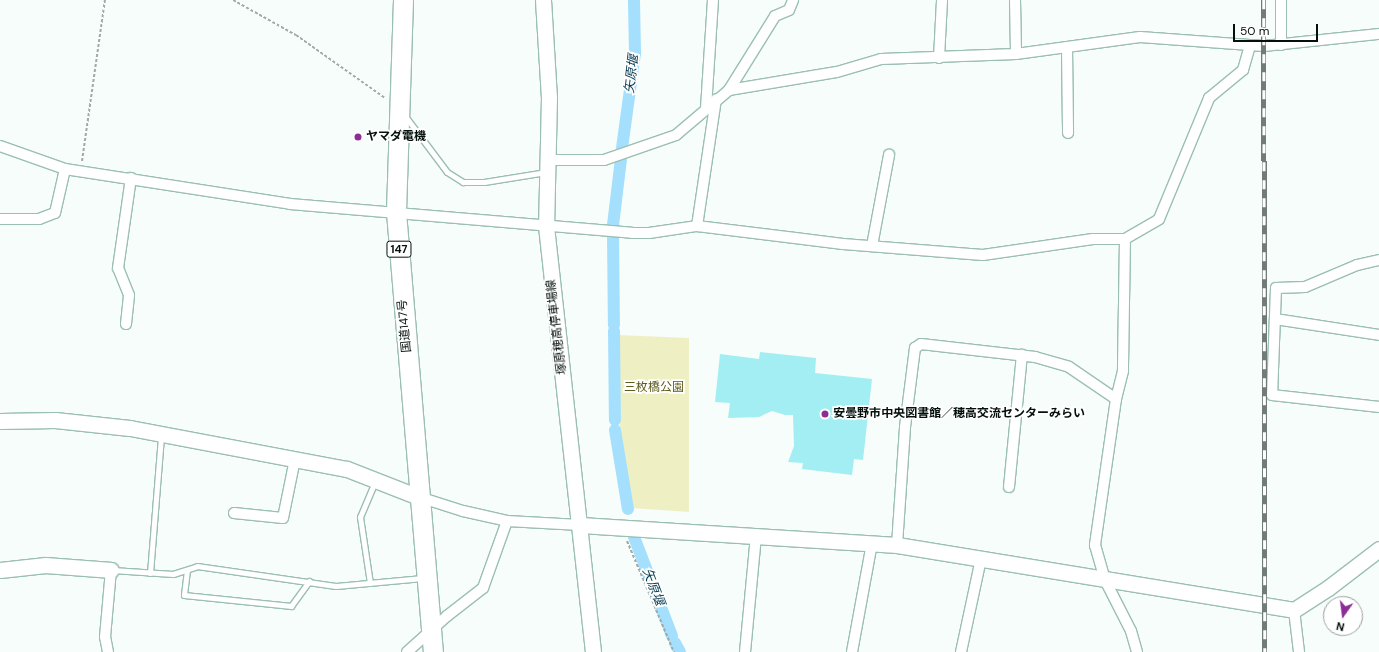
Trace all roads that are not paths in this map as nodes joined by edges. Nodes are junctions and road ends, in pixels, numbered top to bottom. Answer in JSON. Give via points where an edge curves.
{"nodes":[{"id":1,"x":403,"y":0,"type":"edge"},
{"id":2,"x":543,"y":0,"type":"edge"},
{"id":3,"x":713,"y":0,"type":"edge"},
{"id":4,"x":792,"y":0,"type":"edge"},
{"id":5,"x":942,"y":0,"type":"edge"},
{"id":6,"x":1015,"y":0,"type":"edge"},
{"id":7,"x":1281,"y":0,"type":"edge"},
{"id":8,"x":1379,"y":34,"type":"edge"},
{"id":9,"x":1281,"y":45,"type":"junction"},
{"id":10,"x":1250,"y":46,"type":"junction"},
{"id":11,"x":1067,"y":47,"type":"junction"},
{"id":12,"x":1016,"y":54,"type":"junction"},
{"id":13,"x":939,"y":58,"type":"junction"},
{"id":14,"x":729,"y":90,"type":"junction"},
{"id":15,"x":716,"y":99,"type":"junction"},
{"id":16,"x":399,"y":108,"type":"junction"},
{"id":17,"x":706,"y":108,"type":"junction"},
{"id":18,"x":1068,"y":133,"type":"dead end"},
{"id":19,"x":0,"y":146,"type":"edge"},
{"id":20,"x":889,"y":155,"type":"dead end"},
{"id":21,"x":547,"y":166,"type":"junction"},
{"id":22,"x":65,"y":169,"type":"junction"},
{"id":23,"x":131,"y":178,"type":"junction"},
{"id":24,"x":396,"y":212,"type":"junction"},
{"id":25,"x":0,"y":219,"type":"edge"},
{"id":26,"x":546,"y":226,"type":"junction"},
{"id":27,"x":698,"y":226,"type":"junction"},
{"id":28,"x":1126,"y":239,"type":"junction"},
{"id":29,"x":872,"y":246,"type":"junction"},
{"id":30,"x":1379,"y":260,"type":"edge"},
{"id":31,"x":1275,"y":319,"type":"junction"},
{"id":32,"x":126,"y":324,"type":"dead end"},
{"id":33,"x":1379,"y":335,"type":"edge"},
{"id":34,"x":1022,"y":355,"type":"junction"},
{"id":35,"x":1116,"y":399,"type":"junction"},
{"id":36,"x":1379,"y":407,"type":"edge"},
{"id":37,"x":0,"y":421,"type":"edge"},
{"id":38,"x":161,"y":434,"type":"junction"},
{"id":39,"x":295,"y":459,"type":"junction"},
{"id":40,"x":376,"y":480,"type":"junction"},
{"id":41,"x":1009,"y":487,"type":"dead end"},
{"id":42,"x":419,"y":497,"type":"junction"},
{"id":43,"x":234,"y":513,"type":"dead end"},
{"id":44,"x":507,"y":521,"type":"junction"},
{"id":45,"x":580,"y":524,"type":"junction"},
{"id":46,"x":756,"y":535,"type":"junction"},
{"id":47,"x":872,"y":543,"type":"junction"},
{"id":48,"x":897,"y":545,"type":"junction"},
{"id":49,"x":1379,"y":549,"type":"edge"},
{"id":50,"x":981,"y":559,"type":"junction"},
{"id":51,"x":0,"y":570,"type":"edge"},
{"id":52,"x":111,"y":570,"type":"junction"},
{"id":53,"x":187,"y":570,"type":"junction"},
{"id":54,"x":150,"y":573,"type":"junction"},
{"id":55,"x":426,"y":577,"type":"junction"},
{"id":56,"x":1105,"y":580,"type":"junction"},
{"id":57,"x":309,"y":581,"type":"junction"},
{"id":58,"x":370,"y":582,"type":"junction"},
{"id":59,"x":1294,"y":610,"type":"junction"},
{"id":60,"x":431,"y":630,"type":"junction"},
{"id":61,"x":108,"y":652,"type":"edge"},
{"id":62,"x":407,"y":652,"type":"edge"},
{"id":63,"x":433,"y":652,"type":"edge"},
{"id":64,"x":593,"y":652,"type":"edge"},
{"id":65,"x":745,"y":652,"type":"edge"},
{"id":66,"x":852,"y":652,"type":"edge"},
{"id":67,"x":961,"y":652,"type":"edge"},
{"id":68,"x":1137,"y":652,"type":"edge"},
{"id":69,"x":1299,"y":652,"type":"edge"}],
"edges":[{"from":1,"to":16,"type":"highway","name":"国道147号","number":"147"},
{"from":2,"to":21,"type":"street","name":"塚原穂高停車場線","via":[[549,97]]},
{"from":3,"to":17,"type":"street"},
{"from":4,"to":14,"type":"street","via":[[789,10],[775,16]]},
{"from":5,"to":13,"type":"street"},
{"from":6,"to":12,"type":"street"},
{"from":7,"to":9,"type":"street"},
{"from":8,"to":9,"type":"street"},
{"from":9,"to":10,"type":"street"},
{"from":10,"to":11,"type":"street","via":[[1140,37]]},
{"from":10,"to":28,"type":"street","via":[[1243,70],[1209,98],[1159,219]]},
{"from":11,"to":12,"type":"street"},
{"from":11,"to":18,"type":"street"},
{"from":12,"to":13,"type":"street"},
{"from":13,"to":14,"type":"street","via":[[881,59],[837,72]]},
{"from":14,"to":15,"type":"street"},
{"from":15,"to":17,"type":"street"},
{"from":15,"to":27,"type":"street"},
{"from":16,"to":21,"type":"lane","via":[[447,172],[463,182],[484,182]]},
{"from":16,"to":24,"type":"highway","name":"国道147号","number":"147"},
{"from":17,"to":21,"type":"street","via":[[676,135],[655,144],[604,160]]},
{"from":19,"to":22,"type":"street"},
{"from":20,"to":29,"type":"street"},
{"from":21,"to":26,"type":"street","name":"塚原穂高停車場線"},
{"from":22,"to":23,"type":"street"},
{"from":22,"to":25,"type":"street","via":[[55,213],[39,219]]},
{"from":23,"to":24,"type":"street","via":[[290,204]]},
{"from":23,"to":32,"type":"street","via":[[118,268],[129,294]]},
{"from":24,"to":26,"type":"street"},
{"from":24,"to":42,"type":"highway","name":"国道147号","number":"147"},
{"from":26,"to":27,"type":"street","via":[[649,233]]},
{"from":26,"to":45,"type":"street","name":"塚原穂高停車場線"},
{"from":27,"to":29,"type":"street"},
{"from":28,"to":29,"type":"street","via":[[1093,239],[983,255]]},
{"from":28,"to":35,"type":"street","via":[[1122,371]]},
{"from":30,"to":31,"type":"street","via":[[1357,265],[1305,287],[1276,288]]},
{"from":31,"to":33,"type":"street"},
{"from":31,"to":36,"type":"street","via":[[1272,395]]},
{"from":34,"to":35,"type":"street","via":[[1069,367]]},
{"from":34,"to":41,"type":"street"},
{"from":34,"to":48,"type":"street","via":[[920,344],[915,348],[905,427]]},
{"from":35,"to":56,"type":"street","via":[[1095,545]]},
{"from":37,"to":38,"type":"street","via":[[55,420]]},
{"from":38,"to":39,"type":"street"},
{"from":38,"to":54,"type":"lane"},
{"from":39,"to":40,"type":"street","via":[[347,469]]},
{"from":39,"to":43,"type":"street","via":[[283,518]]},
{"from":40,"to":42,"type":"street"},
{"from":40,"to":58,"type":"lane","via":[[360,517]]},
{"from":42,"to":44,"type":"street"},
{"from":42,"to":55,"type":"highway","name":"国道147号","number":"147"},
{"from":44,"to":45,"type":"street"},
{"from":44,"to":60,"type":"street","via":[[483,588]]},
{"from":45,"to":46,"type":"street"},
{"from":45,"to":64,"type":"street","name":"塚原穂高停車場線"},
{"from":46,"to":47,"type":"street"},
{"from":46,"to":65,"type":"street"},
{"from":47,"to":48,"type":"street"},
{"from":47,"to":66,"type":"street"},
{"from":48,"to":50,"type":"street"},
{"from":49,"to":59,"type":"street"},
{"from":50,"to":56,"type":"street"},
{"from":50,"to":67,"type":"street"},
{"from":51,"to":52,"type":"street","via":[[46,565]]},
{"from":52,"to":54,"type":"lane"},
{"from":52,"to":61,"type":"street","via":[[105,637]]},
{"from":53,"to":54,"type":"lane","via":[[173,574]]},
{"from":53,"to":57,"type":"lane","via":[[197,566]]},
{"from":53,"to":57,"type":"lane","via":[[184,595],[291,606]]},
{"from":55,"to":58,"type":"lane"},
{"from":55,"to":60,"type":"highway","name":"国道147号","number":"147"},
{"from":56,"to":59,"type":"street"},
{"from":56,"to":68,"type":"street","via":[[1131,630]]},
{"from":57,"to":58,"type":"lane","via":[[336,586]]},
{"from":59,"to":69,"type":"street"},
{"from":60,"to":62,"type":"street"},
{"from":60,"to":63,"type":"highway","name":"国道147号","number":"147"}]}
